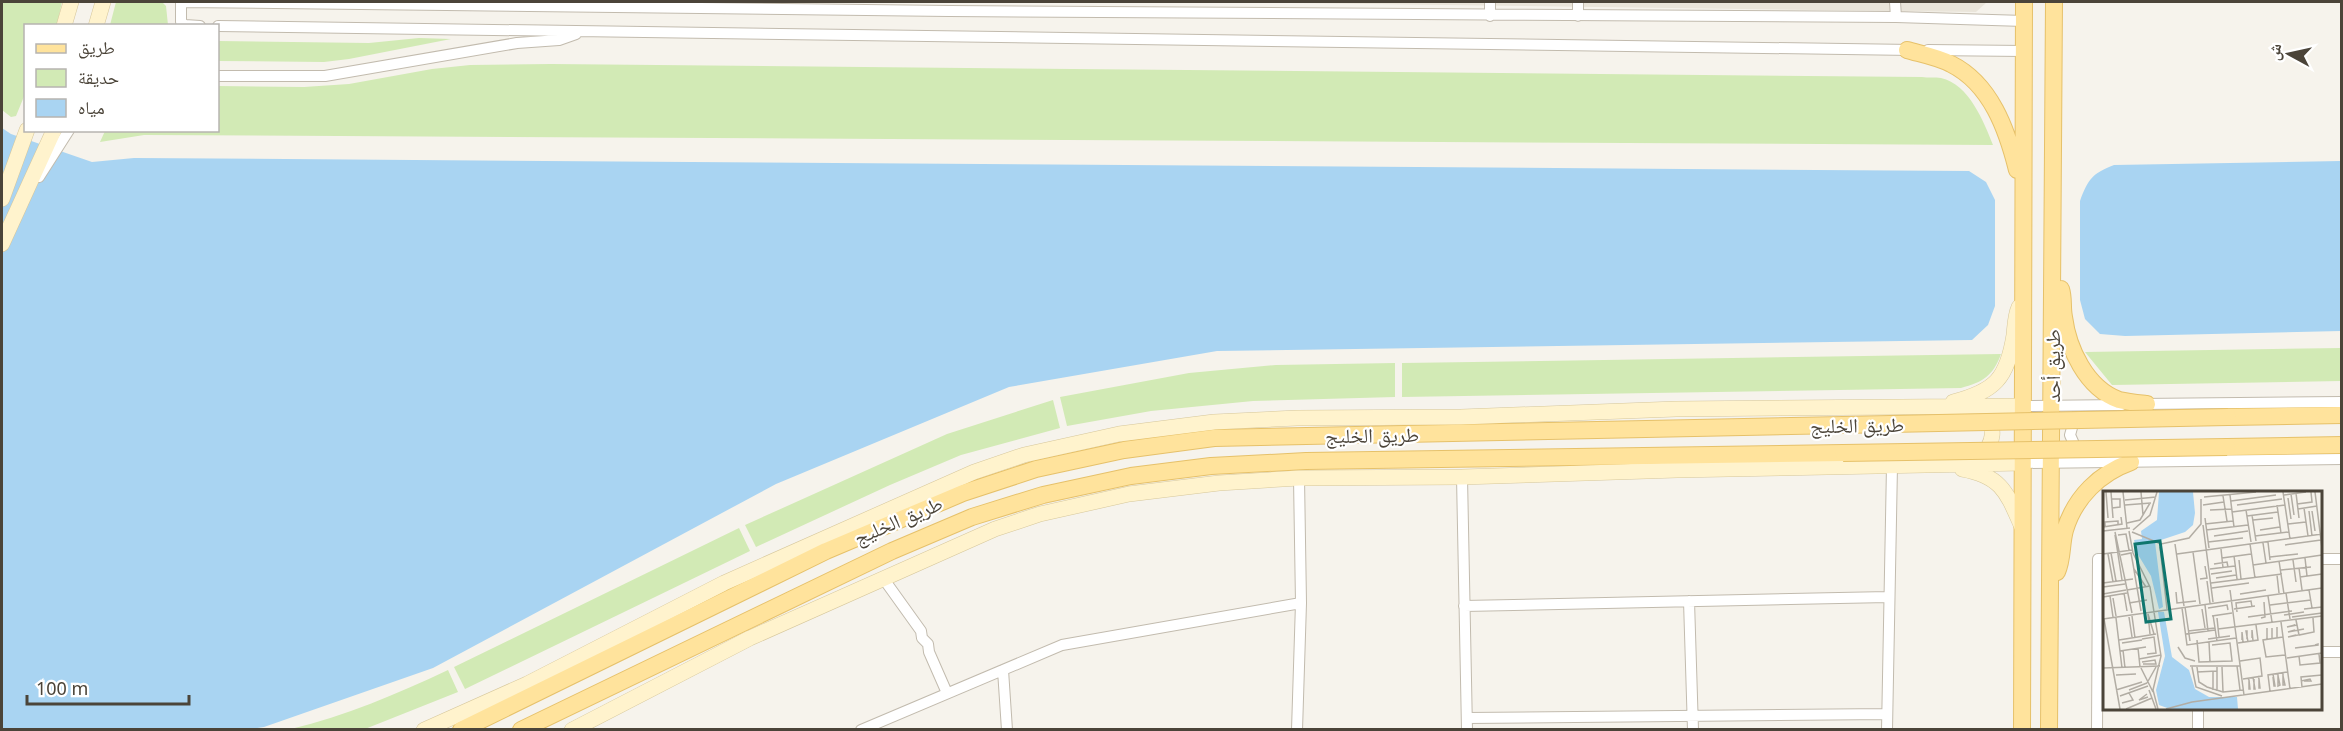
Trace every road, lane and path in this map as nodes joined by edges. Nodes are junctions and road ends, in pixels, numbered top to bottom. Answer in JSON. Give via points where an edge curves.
{"nodes":[{"id":1,"x":71,"y":2,"type":"edge"},
{"id":2,"x":103,"y":2,"type":"edge"},
{"id":3,"x":182,"y":2,"type":"edge"},
{"id":4,"x":1217,"y":2,"type":"edge"},
{"id":5,"x":1490,"y":2,"type":"edge"},
{"id":6,"x":1578,"y":2,"type":"edge"},
{"id":7,"x":1895,"y":2,"type":"edge"},
{"id":8,"x":2024,"y":2,"type":"edge"},
{"id":9,"x":2054,"y":2,"type":"edge"},
{"id":10,"x":267,"y":3,"type":"edge"},
{"id":11,"x":676,"y":5,"type":"edge"},
{"id":12,"x":760,"y":5,"type":"edge"},
{"id":13,"x":949,"y":6,"type":"edge"},
{"id":14,"x":1125,"y":7,"type":"edge"},
{"id":15,"x":1217,"y":14,"type":"junction"},
{"id":16,"x":1490,"y":16,"type":"junction"},
{"id":17,"x":1578,"y":16,"type":"junction"},
{"id":18,"x":1896,"y":17,"type":"junction"},
{"id":19,"x":2024,"y":21,"type":"junction"},
{"id":20,"x":65,"y":24,"type":"edge"},
{"id":21,"x":97,"y":24,"type":"edge"},
{"id":22,"x":184,"y":24,"type":"edge"},
{"id":23,"x":219,"y":26,"type":"edge"},
{"id":24,"x":477,"y":30,"type":"junction"},
{"id":25,"x":587,"y":31,"type":"junction"},
{"id":26,"x":498,"y":46,"type":"junction"},
{"id":27,"x":1907,"y":50,"type":"junction"},
{"id":28,"x":2024,"y":51,"type":"junction"},
{"id":29,"x":219,"y":76,"type":"edge"},
{"id":30,"x":26,"y":132,"type":"edge"},
{"id":31,"x":53,"y":132,"type":"edge"},
{"id":32,"x":68,"y":132,"type":"edge"},
{"id":33,"x":2023,"y":195,"type":"junction"},
{"id":34,"x":2,"y":199,"type":"edge"},
{"id":35,"x":19,"y":211,"type":"junction"},
{"id":36,"x":2,"y":244,"type":"edge"},
{"id":37,"x":2052,"y":267,"type":"junction"},
{"id":38,"x":2023,"y":296,"type":"junction"},
{"id":39,"x":2342,"y":402,"type":"edge"},
{"id":40,"x":2147,"y":404,"type":"junction"},
{"id":41,"x":2051,"y":405,"type":"junction"},
{"id":42,"x":2121,"y":405,"type":"junction"},
{"id":43,"x":2023,"y":406,"type":"junction"},
{"id":44,"x":1936,"y":407,"type":"junction"},
{"id":45,"x":1957,"y":408,"type":"junction"},
{"id":46,"x":2342,"y":415,"type":"edge"},
{"id":47,"x":1371,"y":417,"type":"junction"},
{"id":48,"x":1333,"y":435,"type":"junction"},
{"id":49,"x":2342,"y":445,"type":"edge"},
{"id":50,"x":1553,"y":457,"type":"junction"},
{"id":51,"x":1461,"y":458,"type":"junction"},
{"id":52,"x":2342,"y":459,"type":"edge"},
{"id":53,"x":2113,"y":462,"type":"junction"},
{"id":54,"x":2132,"y":462,"type":"junction"},
{"id":55,"x":2023,"y":463,"type":"junction"},
{"id":56,"x":2051,"y":463,"type":"junction"},
{"id":57,"x":1926,"y":465,"type":"junction"},
{"id":58,"x":1948,"y":465,"type":"junction"},
{"id":59,"x":1892,"y":466,"type":"junction"},
{"id":60,"x":1530,"y":468,"type":"junction"},
{"id":61,"x":1570,"y":474,"type":"junction"},
{"id":62,"x":1513,"y":476,"type":"junction"},
{"id":63,"x":1462,"y":477,"type":"junction"},
{"id":64,"x":1299,"y":478,"type":"junction"},
{"id":65,"x":2023,"y":528,"type":"junction"},
{"id":66,"x":2322,"y":559,"type":"edge"},
{"id":67,"x":2342,"y":559,"type":"edge"},
{"id":68,"x":2103,"y":560,"type":"edge"},
{"id":69,"x":883,"y":578,"type":"junction"},
{"id":70,"x":2050,"y":590,"type":"junction"},
{"id":71,"x":1888,"y":597,"type":"junction"},
{"id":72,"x":1689,"y":601,"type":"junction"},
{"id":73,"x":1301,"y":603,"type":"junction"},
{"id":74,"x":1464,"y":606,"type":"junction"},
{"id":75,"x":2101,"y":651,"type":"edge"},
{"id":76,"x":2322,"y":652,"type":"edge"},
{"id":77,"x":2342,"y":652,"type":"edge"},
{"id":78,"x":664,"y":660,"type":"junction"},
{"id":79,"x":1003,"y":670,"type":"junction"},
{"id":80,"x":947,"y":693,"type":"junction"},
{"id":81,"x":627,"y":701,"type":"junction"},
{"id":82,"x":2198,"y":710,"type":"edge"},
{"id":83,"x":1887,"y":714,"type":"junction"},
{"id":84,"x":1693,"y":716,"type":"junction"},
{"id":85,"x":1467,"y":724,"type":"edge"},
{"id":86,"x":424,"y":729,"type":"edge"},
{"id":87,"x":461,"y":729,"type":"edge"},
{"id":88,"x":521,"y":729,"type":"edge"},
{"id":89,"x":572,"y":729,"type":"edge"},
{"id":90,"x":861,"y":729,"type":"edge"},
{"id":91,"x":1007,"y":729,"type":"edge"},
{"id":92,"x":1297,"y":729,"type":"edge"},
{"id":93,"x":1693,"y":729,"type":"edge"},
{"id":94,"x":1887,"y":729,"type":"edge"},
{"id":95,"x":2022,"y":729,"type":"edge"},
{"id":96,"x":2049,"y":729,"type":"edge"},
{"id":97,"x":2097,"y":729,"type":"edge"},
{"id":98,"x":2198,"y":729,"type":"edge"}],
"edges":[{"from":1,"to":20,"type":"main road"},
{"from":2,"to":21,"type":"main road"},
{"from":3,"to":10,"type":"street"},
{"from":3,"to":22,"type":"street"},
{"from":4,"to":15,"type":"street"},
{"from":5,"to":16,"type":"street"},
{"from":6,"to":17,"type":"street"},
{"from":7,"to":18,"type":"street"},
{"from":8,"to":19,"type":"main road","name":"طريق أحد"},
{"from":9,"to":37,"type":"main road","name":"طريق أحد"},
{"from":10,"to":11,"type":"street"},
{"from":11,"to":12,"type":"street"},
{"from":12,"to":13,"type":"street"},
{"from":13,"to":14,"type":"street"},
{"from":14,"to":15,"type":"street"},
{"from":15,"to":16,"type":"street"},
{"from":16,"to":17,"type":"street"},
{"from":17,"to":18,"type":"street"},
{"from":18,"to":19,"type":"street"},
{"from":19,"to":28,"type":"main road","name":"طريق أحد"},
{"from":23,"to":24,"type":"street"},
{"from":24,"to":25,"type":"street"},
{"from":24,"to":26,"type":"street"},
{"from":25,"to":26,"type":"street","via":[[560,40]]},
{"from":25,"to":27,"type":"street"},
{"from":26,"to":29,"type":"street","via":[[325,76]]},
{"from":27,"to":28,"type":"street"},
{"from":27,"to":33,"type":"main road","via":[[1949,63],[1972,78],[1989,97],[2012,148]]},
{"from":28,"to":33,"type":"main road","name":"طريق أحد"},
{"from":30,"to":34,"type":"main road"},
{"from":31,"to":35,"type":"main road"},
{"from":32,"to":35,"type":"street"},
{"from":33,"to":38,"type":"main road","name":"طريق أحد"},
{"from":35,"to":36,"type":"main road"},
{"from":37,"to":40,"type":"main road","via":[[2062,292],[2074,354],[2088,376],[2119,399]]},
{"from":37,"to":41,"type":"main road","name":"طريق أحد"},
{"from":38,"to":43,"type":"main road","name":"طريق أحد"},
{"from":38,"to":44,"type":"main road","via":[[2009,359],[2000,379],[1986,391]]},
{"from":39,"to":40,"type":"street"},
{"from":40,"to":42,"type":"street"},
{"from":41,"to":42,"type":"street"},
{"from":41,"to":43,"type":"street"},
{"from":41,"to":56,"type":"main road","name":"طريق أحد"},
{"from":42,"to":53,"type":"street","via":[[2076,414],[2070,435],[2078,453]]},
{"from":43,"to":45,"type":"main road"},
{"from":43,"to":55,"type":"main road","name":"طريق أحد"},
{"from":44,"to":45,"type":"main road"},
{"from":44,"to":47,"type":"main road"},
{"from":45,"to":58,"type":"main road","via":[[1983,415],[1993,435],[1991,445],[1981,455]]},
{"from":46,"to":48,"type":"main road","name":"طريق الخليج","bridge":true},
{"from":47,"to":48,"type":"main road"},
{"from":47,"to":86,"type":"main road","via":[[1214,422],[1119,434],[1024,455],[876,514],[724,583],[527,684]]},
{"from":48,"to":87,"type":"main road","name":"طريق الخليج","via":[[1214,438],[1124,450],[1036,469],[963,493],[826,551]]},
{"from":49,"to":50,"type":"main road","name":"طريق الخليج","bridge":true},
{"from":50,"to":51,"type":"main road","name":"طريق الخليج"},
{"from":50,"to":60,"type":"main road"},
{"from":51,"to":60,"type":"main road"},
{"from":51,"to":78,"type":"main road","name":"طريق الخليج","via":[[1211,466],[1131,476],[1043,495],[972,517],[892,551]]},
{"from":52,"to":54,"type":"street"},
{"from":53,"to":54,"type":"street"},
{"from":53,"to":56,"type":"street"},
{"from":54,"to":70,"type":"main road","via":[[2113,469],[2091,485],[2076,507],[2065,530],[2059,568]]},
{"from":55,"to":56,"type":"street"},
{"from":55,"to":58,"type":"main road"},
{"from":55,"to":65,"type":"main road","name":"طريق أحد"},
{"from":56,"to":70,"type":"main road","name":"طريق أحد"},
{"from":57,"to":58,"type":"main road"},
{"from":57,"to":59,"type":"main road"},
{"from":57,"to":65,"type":"main road","via":[[1989,476],[2007,493]]},
{"from":59,"to":61,"type":"main road"},
{"from":59,"to":71,"type":"street"},
{"from":60,"to":61,"type":"main road"},
{"from":60,"to":62,"type":"main road"},
{"from":61,"to":62,"type":"main road"},
{"from":62,"to":63,"type":"main road"},
{"from":63,"to":64,"type":"main road"},
{"from":63,"to":74,"type":"street"},
{"from":64,"to":69,"type":"main road","via":[[1129,494],[1040,514],[995,529]]},
{"from":64,"to":73,"type":"street"},
{"from":65,"to":95,"type":"main road","name":"طريق أحد"},
{"from":66,"to":67,"type":"street"},
{"from":68,"to":75,"type":"street","via":[[2098,560]]},
{"from":69,"to":80,"type":"street","via":[[921,631]]},
{"from":69,"to":81,"type":"main road","via":[[750,638]]},
{"from":70,"to":96,"type":"main road","name":"طريق أحد"},
{"from":71,"to":72,"type":"street"},
{"from":71,"to":83,"type":"street"},
{"from":72,"to":74,"type":"street"},
{"from":72,"to":84,"type":"street"},
{"from":73,"to":79,"type":"street","via":[[1062,645]]},
{"from":73,"to":92,"type":"street"},
{"from":74,"to":85,"type":"street"},
{"from":75,"to":97,"type":"street"},
{"from":76,"to":77,"type":"street"},
{"from":78,"to":81,"type":"main road"},
{"from":78,"to":88,"type":"main road","name":"طريق الخليج"},
{"from":79,"to":80,"type":"street"},
{"from":79,"to":91,"type":"street"},
{"from":80,"to":90,"type":"street"},
{"from":81,"to":89,"type":"main road"},
{"from":82,"to":98,"type":"street"},
{"from":83,"to":84,"type":"street"},
{"from":83,"to":94,"type":"street"},
{"from":84,"to":85,"type":"street"},
{"from":84,"to":93,"type":"street"}]}
